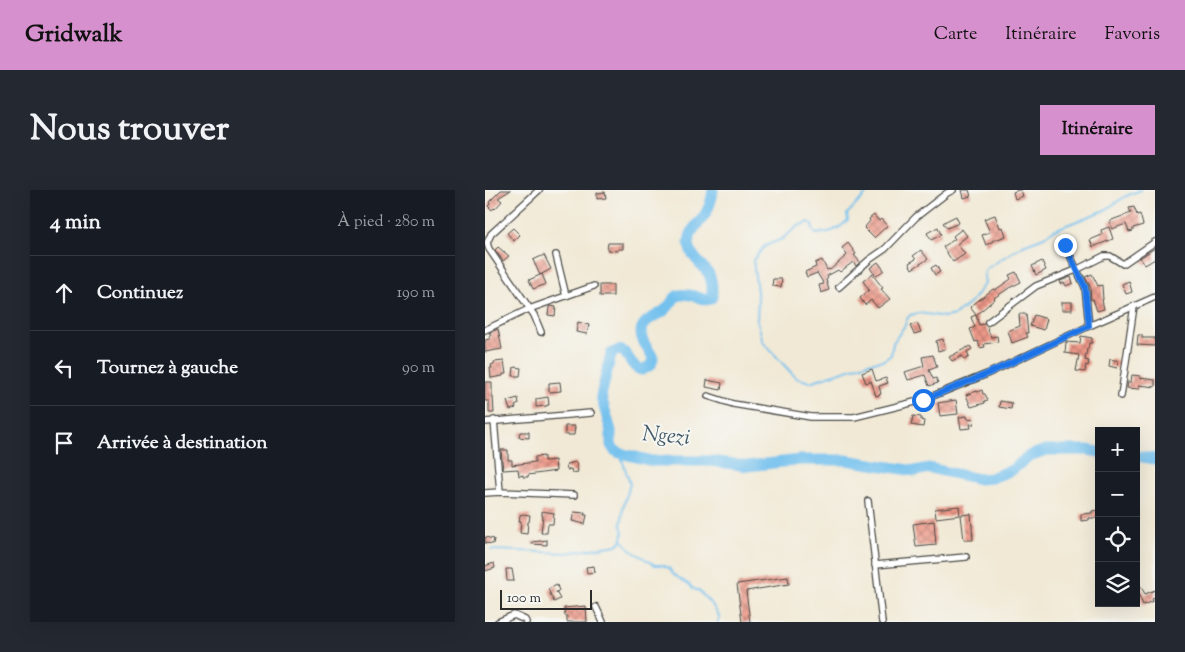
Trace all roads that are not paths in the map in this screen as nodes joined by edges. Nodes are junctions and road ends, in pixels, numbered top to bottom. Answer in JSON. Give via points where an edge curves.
{"nodes":[{"id":1,"x":539,"y":190,"type":"edge"},
{"id":2,"x":953,"y":190,"type":"edge"},
{"id":3,"x":1155,"y":242,"type":"edge"},
{"id":4,"x":1065,"y":245,"type":"dead end"},
{"id":5,"x":556,"y":254,"type":"dead end"},
{"id":6,"x":1076,"y":270,"type":"junction"},
{"id":7,"x":594,"y":286,"type":"dead end"},
{"id":8,"x":839,"y":287,"type":"dead end"},
{"id":9,"x":566,"y":296,"type":"junction"},
{"id":10,"x":1155,"y":297,"type":"edge"},
{"id":11,"x":1134,"y":306,"type":"junction"},
{"id":12,"x":529,"y":309,"type":"junction"},
{"id":13,"x":988,"y":322,"type":"dead end"},
{"id":14,"x":1089,"y":326,"type":"junction"},
{"id":15,"x":485,"y":330,"type":"edge"},
{"id":16,"x":541,"y":332,"type":"dead end"},
{"id":17,"x":708,"y":396,"type":"dead end"},
{"id":18,"x":1121,"y":396,"type":"dead end"},
{"id":19,"x":591,"y":413,"type":"dead end"},
{"id":20,"x":494,"y":420,"type":"junction"},
{"id":21,"x":485,"y":422,"type":"edge"},
{"id":22,"x":500,"y":492,"type":"junction"},
{"id":23,"x":485,"y":493,"type":"edge"},
{"id":24,"x":574,"y":495,"type":"dead end"},
{"id":25,"x":868,"y":501,"type":"dead end"},
{"id":26,"x":966,"y":556,"type":"dead end"},
{"id":27,"x":875,"y":565,"type":"junction"},
{"id":28,"x":596,"y":607,"type":"dead end"},
{"id":29,"x":498,"y":622,"type":"edge"},
{"id":30,"x":525,"y":622,"type":"edge"},
{"id":31,"x":603,"y":622,"type":"edge"},
{"id":32,"x":882,"y":622,"type":"edge"}],
"edges":[{"from":1,"to":12,"type":"street","via":[[491,234],[487,243]]},
{"from":2,"to":8,"type":"street","via":[[916,218]]},
{"from":3,"to":6,"type":"street","via":[[1123,264],[1104,256]]},
{"from":4,"to":6,"type":"street"},
{"from":5,"to":9,"type":"street"},
{"from":6,"to":13,"type":"street","via":[[1037,286]]},
{"from":6,"to":14,"type":"street","via":[[1085,287]]},
{"from":7,"to":9,"type":"street"},
{"from":9,"to":12,"type":"street"},
{"from":10,"to":11,"type":"street"},
{"from":11,"to":14,"type":"street"},
{"from":11,"to":18,"type":"street"},
{"from":12,"to":15,"type":"street"},
{"from":12,"to":16,"type":"street"},
{"from":14,"to":17,"type":"street","via":[[923,400],[854,417],[811,417],[733,404]]},
{"from":19,"to":20,"type":"street"},
{"from":20,"to":21,"type":"street"},
{"from":20,"to":22,"type":"street"},
{"from":22,"to":23,"type":"street"},
{"from":22,"to":24,"type":"street"},
{"from":25,"to":27,"type":"street"},
{"from":26,"to":27,"type":"street"},
{"from":27,"to":32,"type":"street"},
{"from":28,"to":31,"type":"street"},
{"from":29,"to":30,"type":"street","via":[[514,615]]}]}
